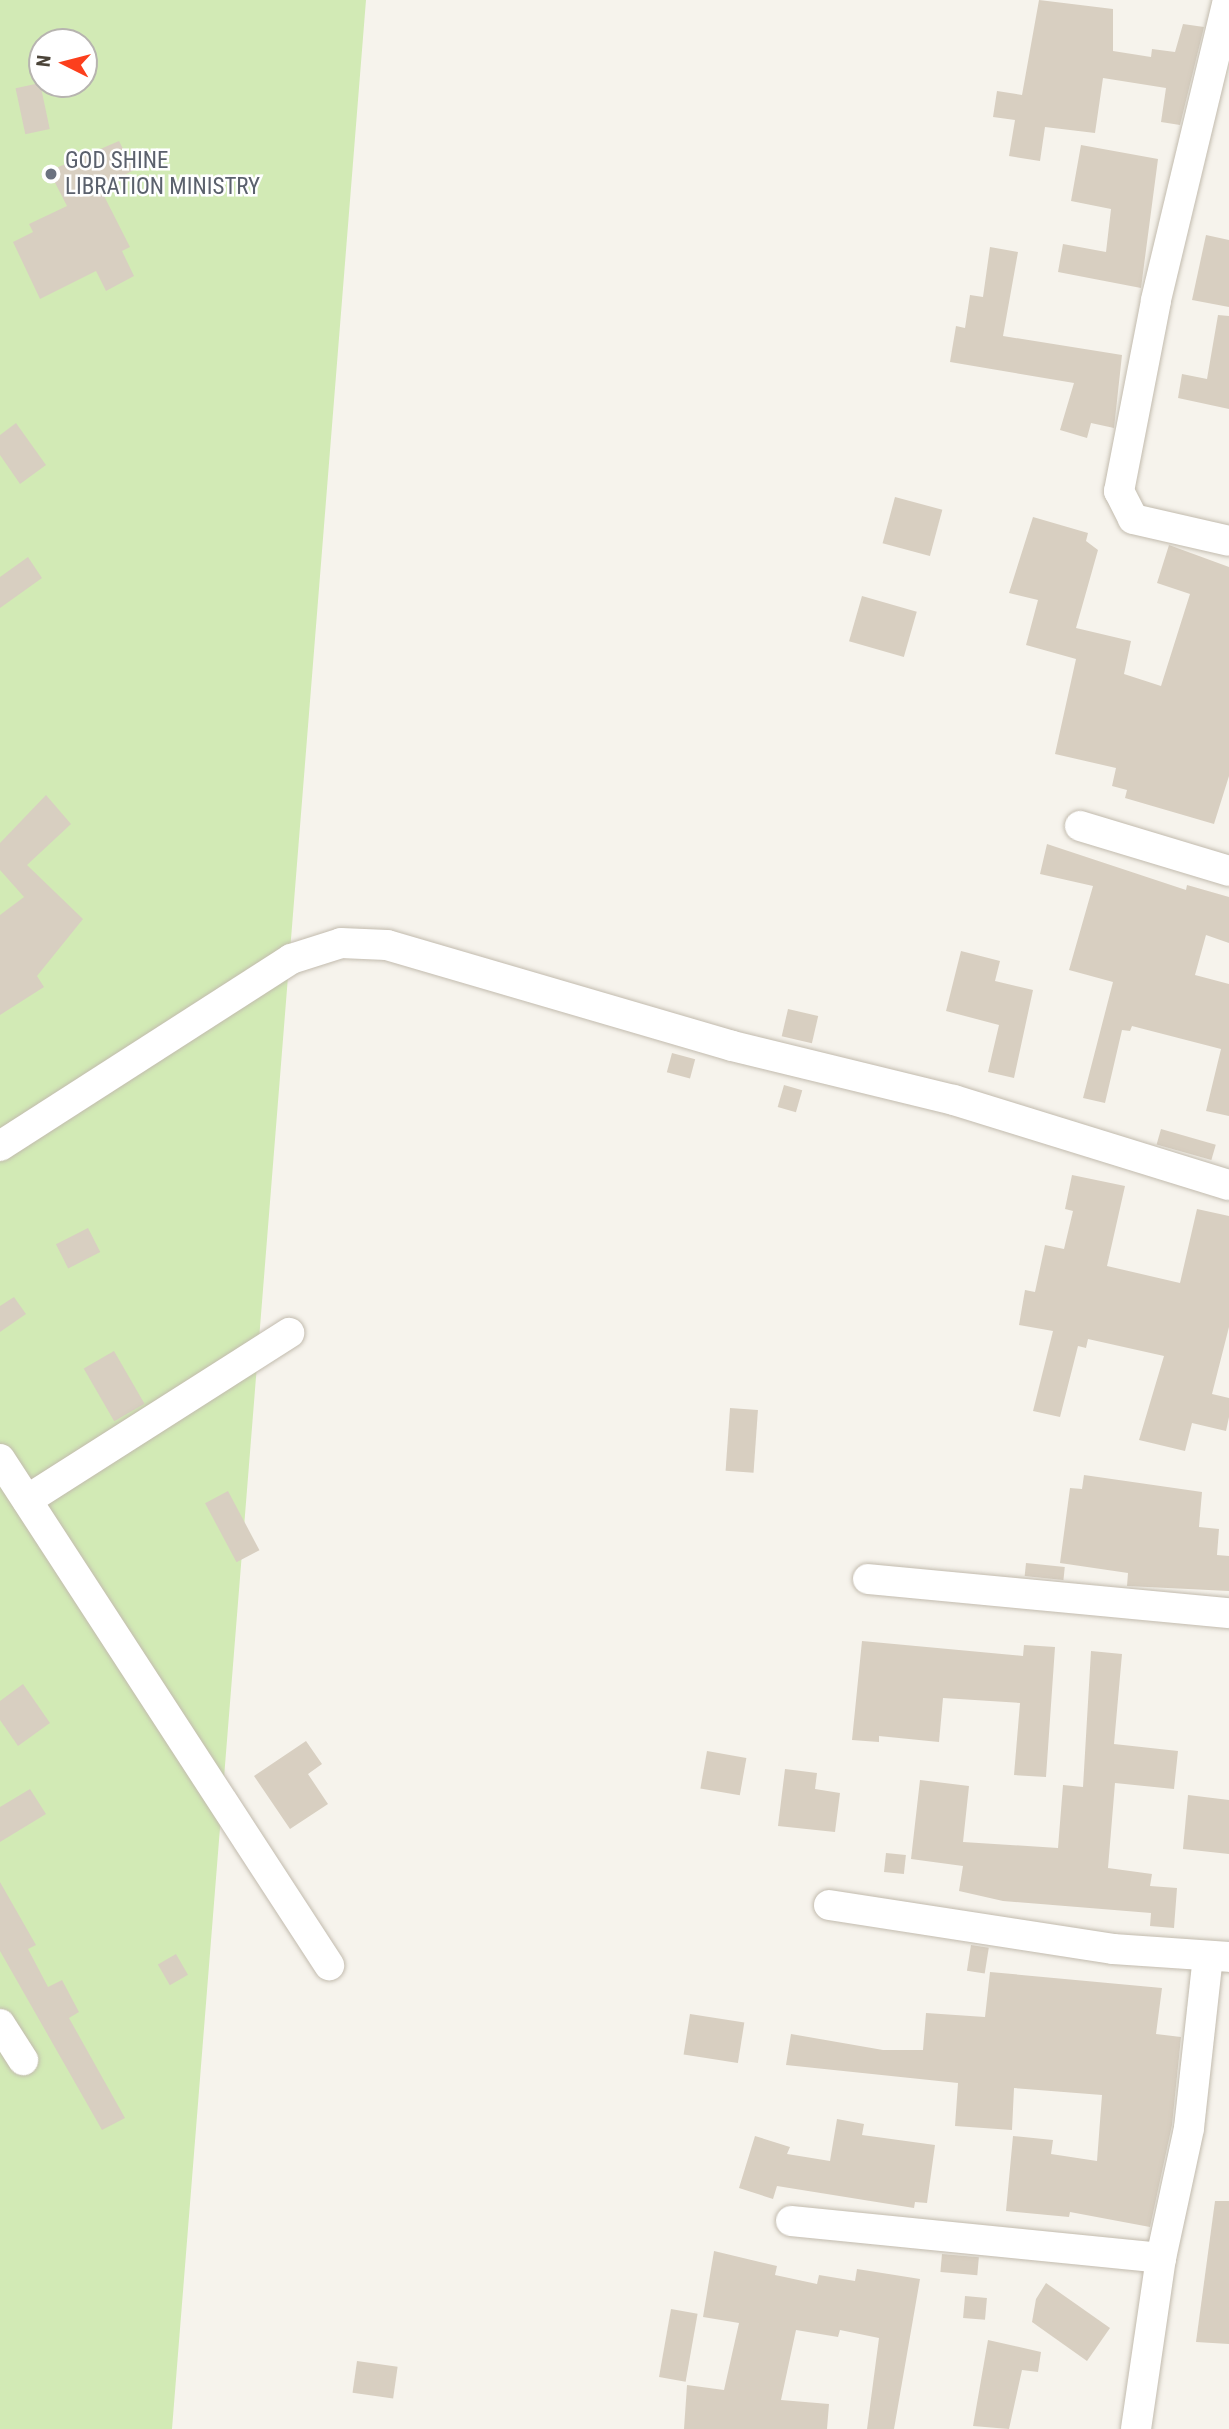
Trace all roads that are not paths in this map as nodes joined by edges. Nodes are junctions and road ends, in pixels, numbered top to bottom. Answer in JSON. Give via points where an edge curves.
{"nodes":[{"id":1,"x":1228,"y":0,"type":"edge"},
{"id":2,"x":1229,"y":541,"type":"edge"},
{"id":3,"x":1080,"y":826,"type":"dead end"},
{"id":4,"x":1229,"y":871,"type":"edge"},
{"id":5,"x":0,"y":1146,"type":"edge"},
{"id":6,"x":1229,"y":1185,"type":"edge"},
{"id":7,"x":289,"y":1333,"type":"dead end"},
{"id":8,"x":0,"y":1459,"type":"edge"},
{"id":9,"x":27,"y":1500,"type":"junction"},
{"id":10,"x":867,"y":1579,"type":"dead end"},
{"id":11,"x":1229,"y":1613,"type":"edge"},
{"id":12,"x":829,"y":1905,"type":"dead end"},
{"id":13,"x":1219,"y":1957,"type":"edge"},
{"id":14,"x":329,"y":1965,"type":"dead end"},
{"id":15,"x":0,"y":2024,"type":"edge"},
{"id":16,"x":23,"y":2060,"type":"dead end"},
{"id":17,"x":791,"y":2221,"type":"dead end"},
{"id":18,"x":1161,"y":2258,"type":"junction"},
{"id":19,"x":1136,"y":2429,"type":"edge"}],
"edges":[{"from":1,"to":2,"type":"street","via":[[1156,301],[1119,491],[1133,519]]},
{"from":3,"to":4,"type":"street"},
{"from":5,"to":6,"type":"street","via":[[291,959],[341,943],[376,944],[732,1046],[954,1100]]},
{"from":7,"to":9,"type":"street"},
{"from":8,"to":9,"type":"street"},
{"from":9,"to":14,"type":"street"},
{"from":10,"to":11,"type":"street"},
{"from":12,"to":13,"type":"street","via":[[1113,1950]]},
{"from":13,"to":18,"type":"street"},
{"from":15,"to":16,"type":"street"},
{"from":17,"to":18,"type":"street"},
{"from":18,"to":19,"type":"street"}]}
